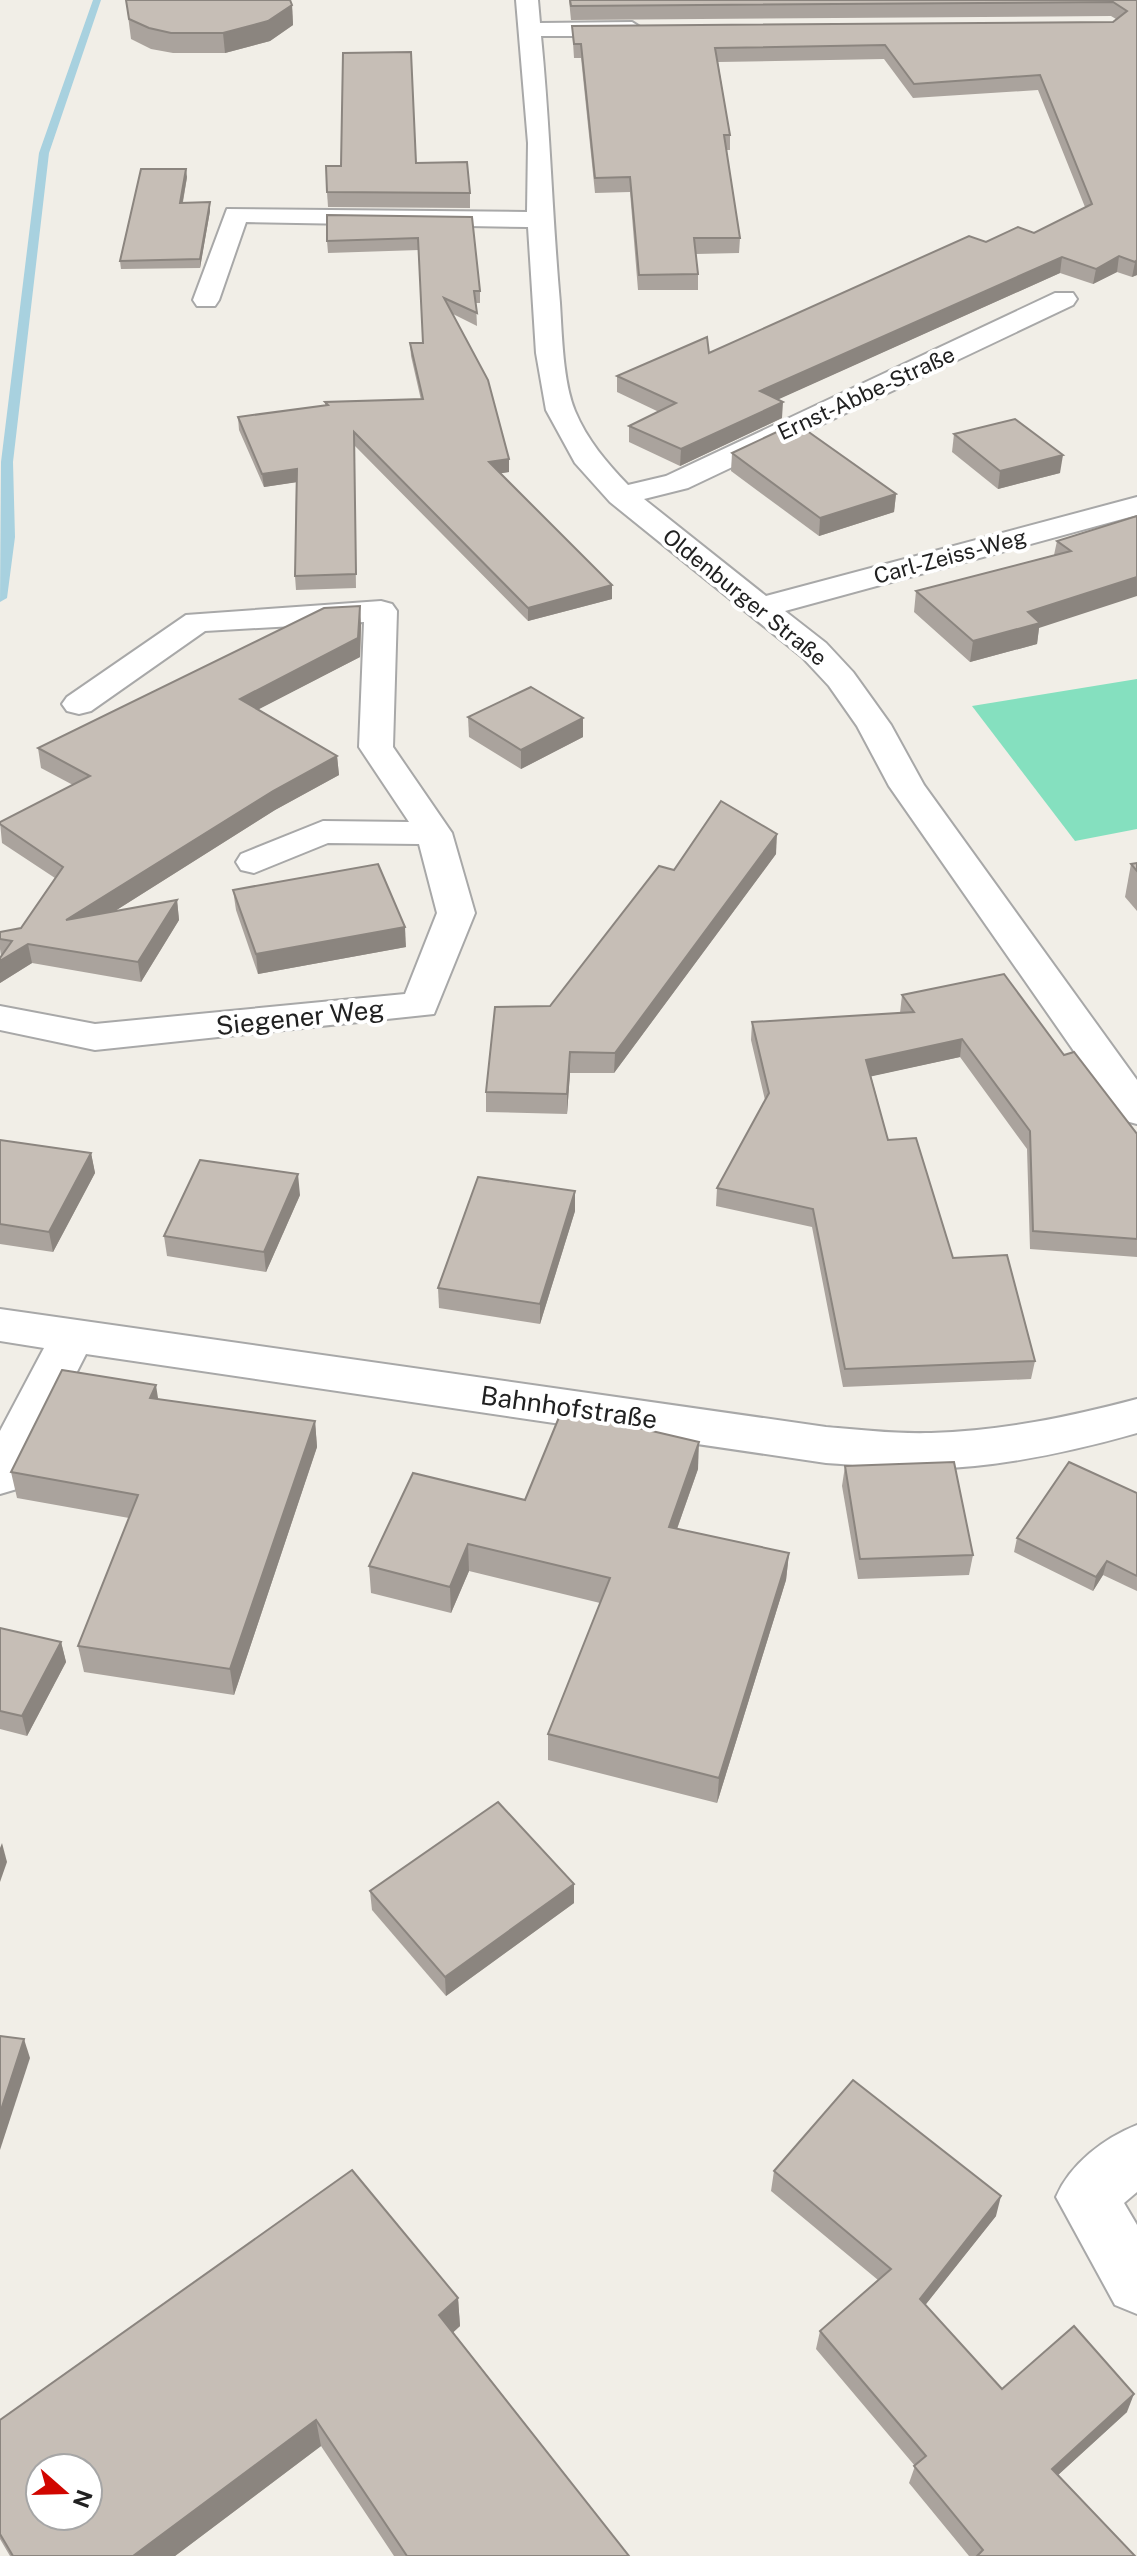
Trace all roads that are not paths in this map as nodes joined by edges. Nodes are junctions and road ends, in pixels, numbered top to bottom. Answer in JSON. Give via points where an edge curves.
{"nodes":[{"id":1,"x":529,"y":15,"type":"edge"},
{"id":2,"x":657,"y":29,"type":"edge"},
{"id":3,"x":540,"y":220,"type":"junction"},
{"id":4,"x":1064,"y":299,"type":"dead end"},
{"id":5,"x":206,"y":300,"type":"dead end"},
{"id":6,"x":621,"y":496,"type":"junction"},
{"id":7,"x":1137,"y":506,"type":"edge"},
{"id":8,"x":763,"y":607,"type":"junction"},
{"id":9,"x":79,"y":704,"type":"dead end"},
{"id":10,"x":434,"y":833,"type":"junction"},
{"id":11,"x":254,"y":862,"type":"dead end"},
{"id":12,"x":0,"y":1018,"type":"edge"},
{"id":13,"x":1137,"y":1110,"type":"edge"},
{"id":14,"x":0,"y":1325,"type":"edge"},
{"id":15,"x":73,"y":1335,"type":"junction"},
{"id":16,"x":1137,"y":1416,"type":"edge"},
{"id":17,"x":0,"y":1476,"type":"edge"},
{"id":18,"x":1137,"y":2153,"type":"edge"},
{"id":19,"x":1137,"y":2283,"type":"edge"}],
"edges":[{"from":1,"to":2,"type":"street"},
{"from":1,"to":3,"type":"street","name":"Oldenburger Straße","via":[[540,143]]},
{"from":3,"to":5,"type":"street","via":[[236,214]]},
{"from":3,"to":6,"type":"street","name":"Oldenburger Straße","via":[[560,410],[590,463]]},
{"from":4,"to":6,"type":"street","name":"Ernst-Abbe-Straße","via":[[677,482]]},
{"from":6,"to":8,"type":"street","name":"Oldenburger Straße"},
{"from":7,"to":8,"type":"street","name":"Carl-Zeiss-Weg"},
{"from":8,"to":13,"type":"street","name":"Oldenburger Straße","via":[[841,679],[907,786]]},
{"from":9,"to":10,"type":"street","name":"Siegener Weg","via":[[197,622],[381,611],[376,747]]},
{"from":10,"to":11,"type":"street","via":[[323,832]]},
{"from":10,"to":12,"type":"street","name":"Siegener Weg","via":[[456,913],[420,1005],[95,1037]]},
{"from":14,"to":15,"type":"street","name":"Bahnhofstraße"},
{"from":15,"to":16,"type":"street","name":"Bahnhofstraße","via":[[826,1445],[928,1451],[1002,1446]]},
{"from":15,"to":17,"type":"street"},
{"from":18,"to":19,"type":"street","via":[[1086,2197]]}]}
